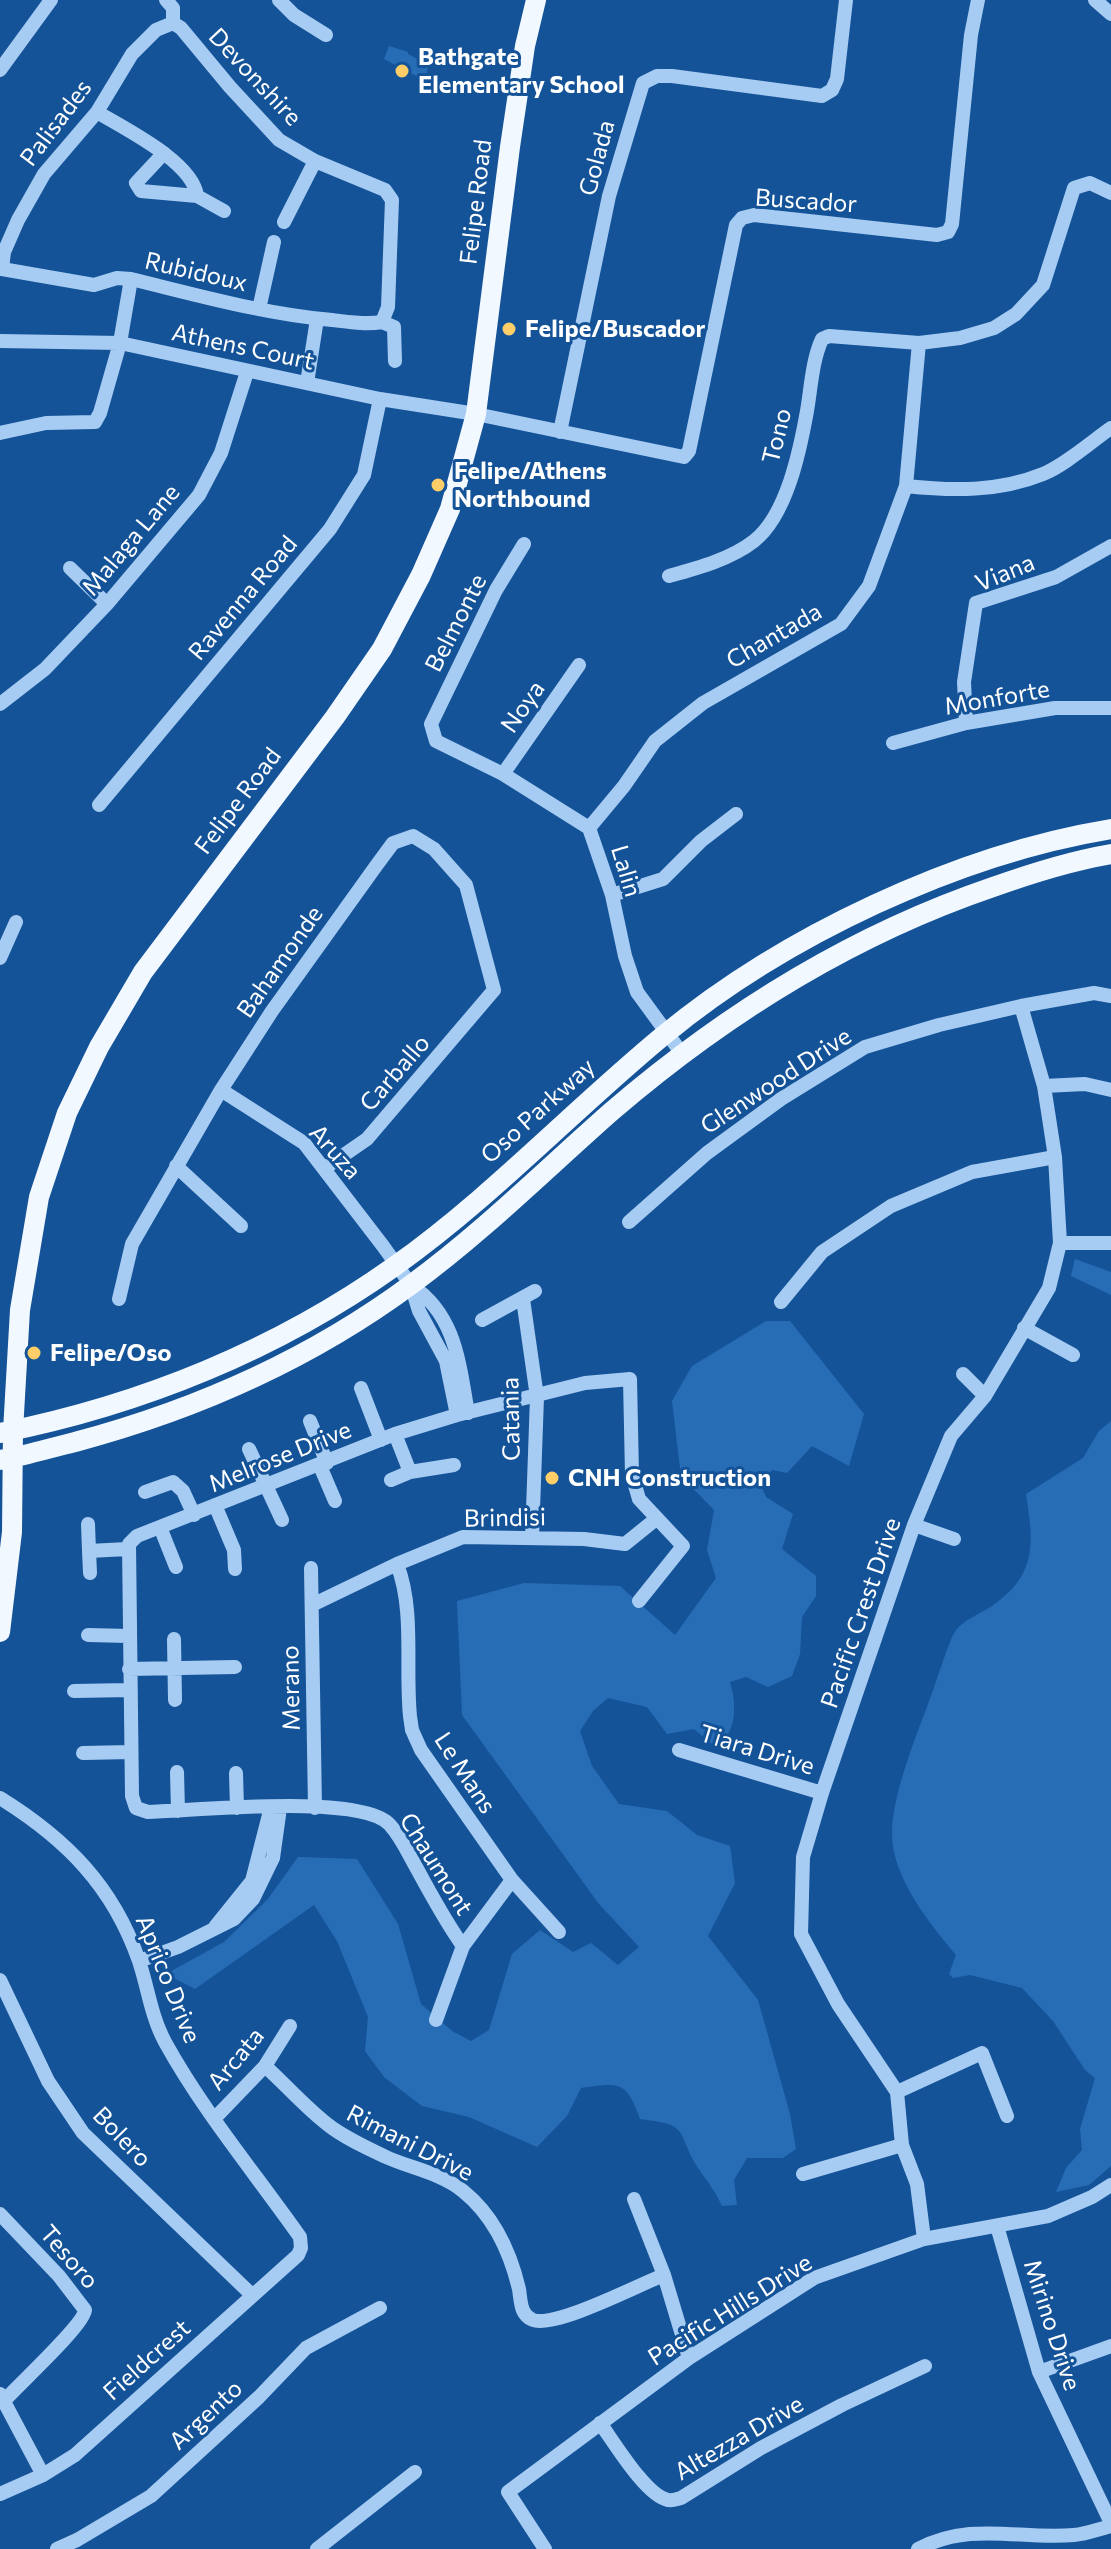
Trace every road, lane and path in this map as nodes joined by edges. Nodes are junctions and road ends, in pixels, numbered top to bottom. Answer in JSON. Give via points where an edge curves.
{"nodes":[{"id":1,"x":51,"y":0,"type":"edge"},
{"id":2,"x":166,"y":0,"type":"edge"},
{"id":3,"x":279,"y":0,"type":"edge"},
{"id":4,"x":536,"y":0,"type":"edge"},
{"id":5,"x":846,"y":0,"type":"edge"},
{"id":6,"x":978,"y":0,"type":"edge"},
{"id":7,"x":1095,"y":0,"type":"edge"},
{"id":8,"x":1111,"y":14,"type":"edge"},
{"id":9,"x":173,"y":23,"type":"junction"},
{"id":10,"x":326,"y":35,"type":"dead end"},
{"id":11,"x":0,"y":70,"type":"edge"},
{"id":12,"x":97,"y":112,"type":"junction"},
{"id":13,"x":164,"y":153,"type":"junction"},
{"id":14,"x":315,"y":161,"type":"junction"},
{"id":15,"x":1111,"y":193,"type":"edge"},
{"id":16,"x":197,"y":196,"type":"junction"},
{"id":17,"x":224,"y":211,"type":"dead end"},
{"id":18,"x":284,"y":222,"type":"dead end"},
{"id":19,"x":274,"y":242,"type":"dead end"},
{"id":20,"x":1,"y":270,"type":"edge"},
{"id":21,"x":131,"y":279,"type":"junction"},
{"id":22,"x":259,"y":309,"type":"junction"},
{"id":23,"x":317,"y":319,"type":"junction"},
{"id":24,"x":382,"y":322,"type":"junction"},
{"id":25,"x":0,"y":341,"type":"edge"},
{"id":26,"x":120,"y":343,"type":"junction"},
{"id":27,"x":919,"y":343,"type":"junction"},
{"id":28,"x":395,"y":361,"type":"dead end"},
{"id":29,"x":247,"y":372,"type":"junction"},
{"id":30,"x":307,"y":383,"type":"junction"},
{"id":31,"x":380,"y":399,"type":"junction"},
{"id":32,"x":476,"y":414,"type":"junction"},
{"id":33,"x":1111,"y":428,"type":"edge"},
{"id":34,"x":560,"y":432,"type":"junction"},
{"id":35,"x":0,"y":433,"type":"edge"},
{"id":36,"x":906,"y":486,"type":"junction"},
{"id":37,"x":524,"y":544,"type":"dead end"},
{"id":38,"x":1111,"y":546,"type":"edge"},
{"id":39,"x":70,"y":568,"type":"dead end"},
{"id":40,"x":669,"y":576,"type":"dead end"},
{"id":41,"x":107,"y":604,"type":"junction"},
{"id":42,"x":579,"y":665,"type":"dead end"},
{"id":43,"x":0,"y":704,"type":"edge"},
{"id":44,"x":1111,"y":708,"type":"edge"},
{"id":45,"x":966,"y":723,"type":"junction"},
{"id":46,"x":431,"y":724,"type":"joint"},
{"id":47,"x":893,"y":743,"type":"dead end"},
{"id":48,"x":503,"y":774,"type":"junction"},
{"id":49,"x":99,"y":805,"type":"dead end"},
{"id":50,"x":736,"y":814,"type":"dead end"},
{"id":51,"x":589,"y":828,"type":"junction"},
{"id":52,"x":1111,"y":829,"type":"edge"},
{"id":53,"x":1111,"y":854,"type":"edge"},
{"id":54,"x":612,"y":895,"type":"junction"},
{"id":55,"x":16,"y":922,"type":"dead end"},
{"id":56,"x":0,"y":958,"type":"edge"},
{"id":57,"x":1111,"y":996,"type":"edge"},
{"id":58,"x":490,"y":997,"type":"joint"},
{"id":59,"x":1021,"y":1006,"type":"junction"},
{"id":60,"x":667,"y":1033,"type":"junction"},
{"id":61,"x":683,"y":1055,"type":"junction"},
{"id":62,"x":1044,"y":1086,"type":"junction"},
{"id":63,"x":221,"y":1090,"type":"junction"},
{"id":64,"x":1111,"y":1090,"type":"edge"},
{"id":65,"x":1055,"y":1157,"type":"junction"},
{"id":66,"x":176,"y":1166,"type":"junction"},
{"id":67,"x":325,"y":1168,"type":"junction"},
{"id":68,"x":629,"y":1222,"type":"dead end"},
{"id":69,"x":241,"y":1226,"type":"dead end"},
{"id":70,"x":1060,"y":1243,"type":"junction"},
{"id":71,"x":1111,"y":1243,"type":"edge"},
{"id":72,"x":396,"y":1265,"type":"junction"},
{"id":73,"x":411,"y":1285,"type":"junction"},
{"id":74,"x":119,"y":1299,"type":"dead end"},
{"id":75,"x":781,"y":1302,"type":"dead end"},
{"id":76,"x":482,"y":1320,"type":"dead end"},
{"id":77,"x":1024,"y":1328,"type":"junction"},
{"id":78,"x":1073,"y":1355,"type":"dead end"},
{"id":79,"x":963,"y":1374,"type":"dead end"},
{"id":80,"x":361,"y":1388,"type":"dead end"},
{"id":81,"x":985,"y":1396,"type":"junction"},
{"id":82,"x":537,"y":1397,"type":"junction"},
{"id":83,"x":462,"y":1414,"type":"junction"},
{"id":84,"x":310,"y":1421,"type":"dead end"},
{"id":85,"x":6,"y":1432,"type":"edge"},
{"id":86,"x":388,"y":1437,"type":"junction"},
{"id":87,"x":249,"y":1449,"type":"dead end"},
{"id":88,"x":6,"y":1459,"type":"edge"},
{"id":89,"x":323,"y":1464,"type":"junction"},
{"id":90,"x":454,"y":1465,"type":"dead end"},
{"id":91,"x":410,"y":1472,"type":"junction"},
{"id":92,"x":391,"y":1480,"type":"dead end"},
{"id":93,"x":267,"y":1484,"type":"junction"},
{"id":94,"x":145,"y":1492,"type":"dead end"},
{"id":95,"x":335,"y":1501,"type":"dead end"},
{"id":96,"x":215,"y":1505,"type":"junction"},
{"id":97,"x":194,"y":1515,"type":"junction"},
{"id":98,"x":656,"y":1519,"type":"junction"},
{"id":99,"x":282,"y":1520,"type":"dead end"},
{"id":100,"x":88,"y":1524,"type":"dead end"},
{"id":101,"x":914,"y":1525,"type":"junction"},
{"id":102,"x":160,"y":1527,"type":"junction"},
{"id":103,"x":532,"y":1538,"type":"junction"},
{"id":104,"x":954,"y":1539,"type":"dead end"},
{"id":105,"x":127,"y":1549,"type":"junction"},
{"id":106,"x":89,"y":1551,"type":"junction"},
{"id":107,"x":397,"y":1564,"type":"junction"},
{"id":108,"x":176,"y":1567,"type":"dead end"},
{"id":109,"x":311,"y":1568,"type":"dead end"},
{"id":110,"x":235,"y":1569,"type":"dead end"},
{"id":111,"x":90,"y":1573,"type":"dead end"},
{"id":112,"x":639,"y":1601,"type":"dead end"},
{"id":113,"x":312,"y":1605,"type":"junction"},
{"id":114,"x":0,"y":1632,"type":"edge"},
{"id":115,"x":88,"y":1635,"type":"dead end"},
{"id":116,"x":129,"y":1636,"type":"junction"},
{"id":117,"x":174,"y":1639,"type":"dead end"},
{"id":118,"x":235,"y":1667,"type":"dead end"},
{"id":119,"x":129,"y":1669,"type":"junction"},
{"id":120,"x":175,"y":1669,"type":"junction"},
{"id":121,"x":130,"y":1690,"type":"junction"},
{"id":122,"x":74,"y":1691,"type":"dead end"},
{"id":123,"x":175,"y":1700,"type":"dead end"},
{"id":124,"x":679,"y":1750,"type":"dead end"},
{"id":125,"x":131,"y":1752,"type":"junction"},
{"id":126,"x":83,"y":1753,"type":"dead end"},
{"id":127,"x":177,"y":1772,"type":"dead end"},
{"id":128,"x":236,"y":1773,"type":"dead end"},
{"id":129,"x":822,"y":1793,"type":"junction"},
{"id":130,"x":0,"y":1798,"type":"edge"},
{"id":131,"x":237,"y":1808,"type":"junction"},
{"id":132,"x":276,"y":1808,"type":"junction"},
{"id":133,"x":315,"y":1808,"type":"junction"},
{"id":134,"x":178,"y":1811,"type":"junction"},
{"id":135,"x":512,"y":1880,"type":"junction"},
{"id":136,"x":559,"y":1932,"type":"dead end"},
{"id":137,"x":463,"y":1946,"type":"junction"},
{"id":138,"x":139,"y":1961,"type":"junction"},
{"id":139,"x":0,"y":1980,"type":"edge"},
{"id":140,"x":436,"y":2020,"type":"dead end"},
{"id":141,"x":290,"y":2026,"type":"dead end"},
{"id":142,"x":265,"y":2066,"type":"junction"},
{"id":143,"x":897,"y":2092,"type":"junction"},
{"id":144,"x":1007,"y":2116,"type":"dead end"},
{"id":145,"x":214,"y":2119,"type":"junction"},
{"id":146,"x":902,"y":2145,"type":"junction"},
{"id":147,"x":803,"y":2174,"type":"dead end"},
{"id":148,"x":1111,"y":2185,"type":"edge"},
{"id":149,"x":634,"y":2199,"type":"dead end"},
{"id":150,"x":0,"y":2214,"type":"edge"},
{"id":151,"x":997,"y":2226,"type":"junction"},
{"id":152,"x":300,"y":2237,"type":"joint"},
{"id":153,"x":924,"y":2239,"type":"junction"},
{"id":154,"x":664,"y":2275,"type":"junction"},
{"id":155,"x":252,"y":2295,"type":"junction"},
{"id":156,"x":380,"y":2308,"type":"dead end"},
{"id":157,"x":1111,"y":2346,"type":"edge"},
{"id":158,"x":689,"y":2358,"type":"junction"},
{"id":159,"x":925,"y":2366,"type":"dead end"},
{"id":160,"x":1039,"y":2372,"type":"junction"},
{"id":161,"x":2,"y":2398,"type":"edge"},
{"id":162,"x":600,"y":2423,"type":"junction"},
{"id":163,"x":415,"y":2472,"type":"dead end"},
{"id":164,"x":43,"y":2475,"type":"junction"},
{"id":165,"x":0,"y":2494,"type":"edge"},
{"id":166,"x":1111,"y":2524,"type":"edge"},
{"id":167,"x":57,"y":2549,"type":"edge"},
{"id":168,"x":317,"y":2549,"type":"edge"},
{"id":169,"x":545,"y":2549,"type":"edge"},
{"id":170,"x":918,"y":2549,"type":"edge"}],
"edges":[{"from":1,"to":11,"type":"street"},
{"from":2,"to":9,"type":"street","via":[[173,8]]},
{"from":3,"to":10,"type":"street"},
{"from":4,"to":32,"type":"main road","name":"Felipe Road","via":[[510,147]]},
{"from":5,"to":34,"type":"street","name":"Golada","via":[[837,79],[822,96],[672,76],[643,83],[609,196]]},
{"from":6,"to":34,"type":"street","name":"Buscador","via":[[948,232],[742,218],[736,225],[684,457]]},
{"from":7,"to":8,"type":"street"},
{"from":9,"to":12,"type":"street","name":"Palisades","via":[[156,30],[132,54]]},
{"from":9,"to":14,"type":"street","name":"Devonshire","via":[[279,140]]},
{"from":12,"to":13,"type":"street"},
{"from":12,"to":20,"type":"street","name":"Palisades","via":[[44,174],[18,220]]},
{"from":13,"to":16,"type":"street","via":[[196,185]]},
{"from":13,"to":16,"type":"street","via":[[136,183],[141,191]]},
{"from":14,"to":18,"type":"street"},
{"from":14,"to":24,"type":"street","name":"Devonshire","via":[[385,190],[392,200],[388,307]]},
{"from":15,"to":27,"type":"street","via":[[1090,183],[1074,188],[1043,285],[1016,314],[994,328]]},
{"from":16,"to":17,"type":"street"},
{"from":19,"to":22,"type":"street"},
{"from":20,"to":21,"type":"street","name":"Rubidoux","via":[[94,285]]},
{"from":21,"to":22,"type":"street","name":"Rubidoux"},
{"from":21,"to":26,"type":"street"},
{"from":22,"to":23,"type":"street","name":"Rubidoux"},
{"from":23,"to":24,"type":"street","name":"Rubidoux"},
{"from":23,"to":30,"type":"street"},
{"from":24,"to":28,"type":"street","via":[[394,327]]},
{"from":25,"to":26,"type":"street","name":"Athens Court"},
{"from":26,"to":29,"type":"street","name":"Athens Court"},
{"from":26,"to":35,"type":"street","via":[[95,422],[46,423]]},
{"from":27,"to":36,"type":"street","name":"Chantada"},
{"from":27,"to":40,"type":"street","name":"Tono","via":[[822,339],[795,465],[777,513],[745,547]]},
{"from":29,"to":30,"type":"street","name":"Athens Court"},
{"from":29,"to":41,"type":"street","name":"Malaga Lane","via":[[221,453],[199,495]]},
{"from":30,"to":31,"type":"street","name":"Athens Court"},
{"from":31,"to":32,"type":"street","name":"Athens Court"},
{"from":31,"to":49,"type":"street","name":"Ravenna Road","via":[[364,475],[330,529]]},
{"from":32,"to":34,"type":"street","name":"Buscador"},
{"from":32,"to":85,"type":"main road","name":"Felipe Road","via":[[450,509],[382,649],[143,972],[67,1113],[39,1197],[28,1254]]},
{"from":33,"to":36,"type":"street","via":[[1045,474],[1001,486],[950,491]]},
{"from":36,"to":51,"type":"street","name":"Chantada","via":[[869,586],[841,624],[703,703],[655,741]]},
{"from":37,"to":46,"type":"street","name":"Belmonte"},
{"from":38,"to":45,"type":"street","name":"Viana","via":[[1056,577],[976,603],[964,682]]},
{"from":39,"to":41,"type":"street"},
{"from":41,"to":43,"type":"street","name":"Malaga Lane","via":[[45,669]]},
{"from":42,"to":48,"type":"street","name":"Noya"},
{"from":44,"to":45,"type":"street","name":"Monforte","via":[[1055,708]]},
{"from":45,"to":47,"type":"street","name":"Monforte"},
{"from":46,"to":48,"type":"street","name":"Lalin","via":[[436,741]]},
{"from":48,"to":51,"type":"street","name":"Lalin"},
{"from":50,"to":54,"type":"street","via":[[663,879]]},
{"from":51,"to":54,"type":"street","name":"Lalin"},
{"from":52,"to":60,"type":"main road","name":"Oso Parkway","via":[[1018,851],[874,906],[756,970]]},
{"from":53,"to":61,"type":"main road","name":"Oso Parkway","via":[[1053,866],[916,916],[789,982]]},
{"from":54,"to":60,"type":"street","name":"Lalin","via":[[637,992]]},
{"from":55,"to":56,"type":"street"},
{"from":57,"to":59,"type":"street","name":"Glenwood Drive","via":[[1094,993]]},
{"from":58,"to":63,"type":"street","name":"Bahamonde","via":[[493,982],[466,885],[434,849],[413,836],[401,838],[339,917]]},
{"from":58,"to":67,"type":"street","name":"Carballo","via":[[367,1139]]},
{"from":59,"to":62,"type":"street","name":"Pacific Crest Drive"},
{"from":59,"to":68,"type":"street","name":"Glenwood Drive","via":[[865,1047],[707,1153]]},
{"from":60,"to":61,"type":"street","name":"Lalin"},
{"from":60,"to":72,"type":"main road","name":"Oso Parkway"},
{"from":61,"to":73,"type":"main road","name":"Oso Parkway"},
{"from":62,"to":64,"type":"street","via":[[1085,1084]]},
{"from":62,"to":65,"type":"street","name":"Pacific Crest Drive"},
{"from":63,"to":66,"type":"street","name":"Bahamonde"},
{"from":63,"to":67,"type":"street","name":"Aruza","via":[[304,1143]]},
{"from":65,"to":70,"type":"street","name":"Pacific Crest Drive"},
{"from":65,"to":75,"type":"street","via":[[972,1172],[891,1206],[822,1252]]},
{"from":66,"to":69,"type":"street"},
{"from":66,"to":74,"type":"street","name":"Bahamonde","via":[[132,1244]]},
{"from":67,"to":72,"type":"street","name":"Aruza"},
{"from":70,"to":71,"type":"street"},
{"from":70,"to":77,"type":"street","name":"Pacific Crest Drive","via":[[1049,1288]]},
{"from":72,"to":73,"type":"street","name":"Aruza"},
{"from":72,"to":85,"type":"main road","name":"Oso Parkway","via":[[302,1324],[192,1377],[113,1405]]},
{"from":73,"to":83,"type":"street","name":"Aruza","via":[[419,1311],[449,1350]]},
{"from":73,"to":88,"type":"main road","name":"Oso Parkway","via":[[298,1355],[207,1398],[122,1429]]},
{"from":76,"to":82,"type":"street","name":"Catania","via":[[529,1295]]},
{"from":77,"to":78,"type":"street"},
{"from":77,"to":81,"type":"street","name":"Pacific Crest Drive"},
{"from":79,"to":81,"type":"street"},
{"from":80,"to":86,"type":"street"},
{"from":81,"to":101,"type":"street","name":"Pacific Crest Drive","via":[[951,1436]]},
{"from":82,"to":83,"type":"street","name":"Melrose Drive"},
{"from":82,"to":98,"type":"street","name":"Melrose Drive","via":[[585,1383],[631,1380],[632,1475],[639,1499]]},
{"from":82,"to":103,"type":"street","name":"Catania"},
{"from":83,"to":86,"type":"street","name":"Melrose Drive"},
{"from":84,"to":89,"type":"street"},
{"from":85,"to":88,"type":"main road","name":"Felipe Road"},
{"from":86,"to":89,"type":"street","name":"Melrose Drive"},
{"from":86,"to":91,"type":"street"},
{"from":87,"to":93,"type":"street"},
{"from":88,"to":114,"type":"main road","name":"Felipe Road","via":[[12,1532]]},
{"from":89,"to":93,"type":"street","name":"Melrose Drive"},
{"from":89,"to":95,"type":"street"},
{"from":90,"to":91,"type":"street"},
{"from":91,"to":92,"type":"street"},
{"from":93,"to":96,"type":"street","name":"Melrose Drive"},
{"from":93,"to":99,"type":"street"},
{"from":94,"to":97,"type":"street","via":[[173,1482]]},
{"from":96,"to":97,"type":"street","name":"Melrose Drive"},
{"from":96,"to":110,"type":"street","via":[[234,1550]]},
{"from":97,"to":102,"type":"street","name":"Melrose Drive"},
{"from":98,"to":103,"type":"street","name":"Brindisi","via":[[625,1544]]},
{"from":98,"to":112,"type":"street","via":[[683,1546]]},
{"from":100,"to":106,"type":"street"},
{"from":101,"to":104,"type":"street"},
{"from":101,"to":129,"type":"street","name":"Pacific Crest Drive"},
{"from":102,"to":105,"type":"street","name":"Melrose Drive","via":[[137,1536]]},
{"from":102,"to":108,"type":"street"},
{"from":103,"to":107,"type":"street","name":"Brindisi","via":[[463,1537]]},
{"from":105,"to":106,"type":"street"},
{"from":105,"to":116,"type":"street"},
{"from":106,"to":111,"type":"street"},
{"from":107,"to":113,"type":"street","name":"Brindisi"},
{"from":107,"to":135,"type":"street","name":"Le Mans","via":[[406,1600],[412,1730]]},
{"from":109,"to":113,"type":"street","name":"Merano"},
{"from":113,"to":133,"type":"street","name":"Merano"},
{"from":115,"to":116,"type":"street"},
{"from":116,"to":119,"type":"street"},
{"from":117,"to":120,"type":"street"},
{"from":118,"to":120,"type":"street"},
{"from":119,"to":120,"type":"street"},
{"from":119,"to":121,"type":"street"},
{"from":120,"to":123,"type":"street"},
{"from":121,"to":122,"type":"street"},
{"from":121,"to":125,"type":"street"},
{"from":124,"to":129,"type":"street","name":"Tiara Drive"},
{"from":125,"to":126,"type":"street"},
{"from":125,"to":134,"type":"street","via":[[136,1808]]},
{"from":127,"to":134,"type":"street"},
{"from":128,"to":131,"type":"street"},
{"from":129,"to":143,"type":"street","name":"Pacific Crest Drive","via":[[803,1857],[801,1934],[838,2004]]},
{"from":130,"to":138,"type":"street","name":"Aprico Drive","via":[[45,1826],[80,1860],[121,1921]]},
{"from":131,"to":132,"type":"street"},
{"from":131,"to":134,"type":"street"},
{"from":132,"to":133,"type":"street","name":"Chaumont"},
{"from":132,"to":138,"type":"street","via":[[256,1884],[214,1929]]},
{"from":133,"to":137,"type":"street","name":"Chaumont","via":[[384,1819]]},
{"from":135,"to":136,"type":"street","name":"Le Mans"},
{"from":135,"to":137,"type":"street"},
{"from":137,"to":140,"type":"street"},
{"from":138,"to":145,"type":"street","name":"Aprico Drive","via":[[165,2041]]},
{"from":139,"to":155,"type":"street","name":"Bolero","via":[[48,2081],[83,2133]]},
{"from":141,"to":142,"type":"street","name":"Arcata"},
{"from":142,"to":145,"type":"street","name":"Arcata"},
{"from":142,"to":154,"type":"street","name":"Rimani Drive","via":[[329,2126],[463,2190],[493,2222],[507,2248],[526,2316],[559,2319]]},
{"from":143,"to":144,"type":"street","via":[[982,2053]]},
{"from":143,"to":146,"type":"street","name":"Pacific Crest Drive"},
{"from":145,"to":152,"type":"street","name":"Aprico Drive"},
{"from":146,"to":147,"type":"street"},
{"from":146,"to":153,"type":"street","name":"Pacific Crest Drive","via":[[917,2184]]},
{"from":148,"to":151,"type":"street","name":"Pacific Hills Drive","via":[[1048,2216]]},
{"from":149,"to":154,"type":"street"},
{"from":150,"to":161,"type":"street","name":"Tesoro","via":[[85,2310],[85,2317]]},
{"from":151,"to":153,"type":"street","name":"Pacific Hills Drive"},
{"from":151,"to":160,"type":"street","name":"Mirino Drive"},
{"from":152,"to":155,"type":"street","name":"Fieldcrest","via":[[298,2255]]},
{"from":153,"to":158,"type":"street","name":"Pacific Hills Drive","via":[[814,2278]]},
{"from":154,"to":158,"type":"street"},
{"from":155,"to":164,"type":"street","name":"Fieldcrest","via":[[75,2455]]},
{"from":156,"to":167,"type":"street","name":"Argento","via":[[306,2348],[151,2496]]},
{"from":157,"to":160,"type":"street"},
{"from":158,"to":162,"type":"street","name":"Pacific Hills Drive"},
{"from":159,"to":162,"type":"street","name":"Altezza Drive","via":[[774,2440],[674,2500],[658,2495],[638,2475]]},
{"from":160,"to":166,"type":"street","name":"Mirino Drive"},
{"from":161,"to":164,"type":"street"},
{"from":162,"to":169,"type":"street","name":"Pacific Hills Drive","via":[[508,2492]]},
{"from":163,"to":168,"type":"street"},
{"from":164,"to":165,"type":"street","name":"Fieldcrest"},
{"from":166,"to":170,"type":"street","via":[[1075,2535],[986,2532]]}]}
